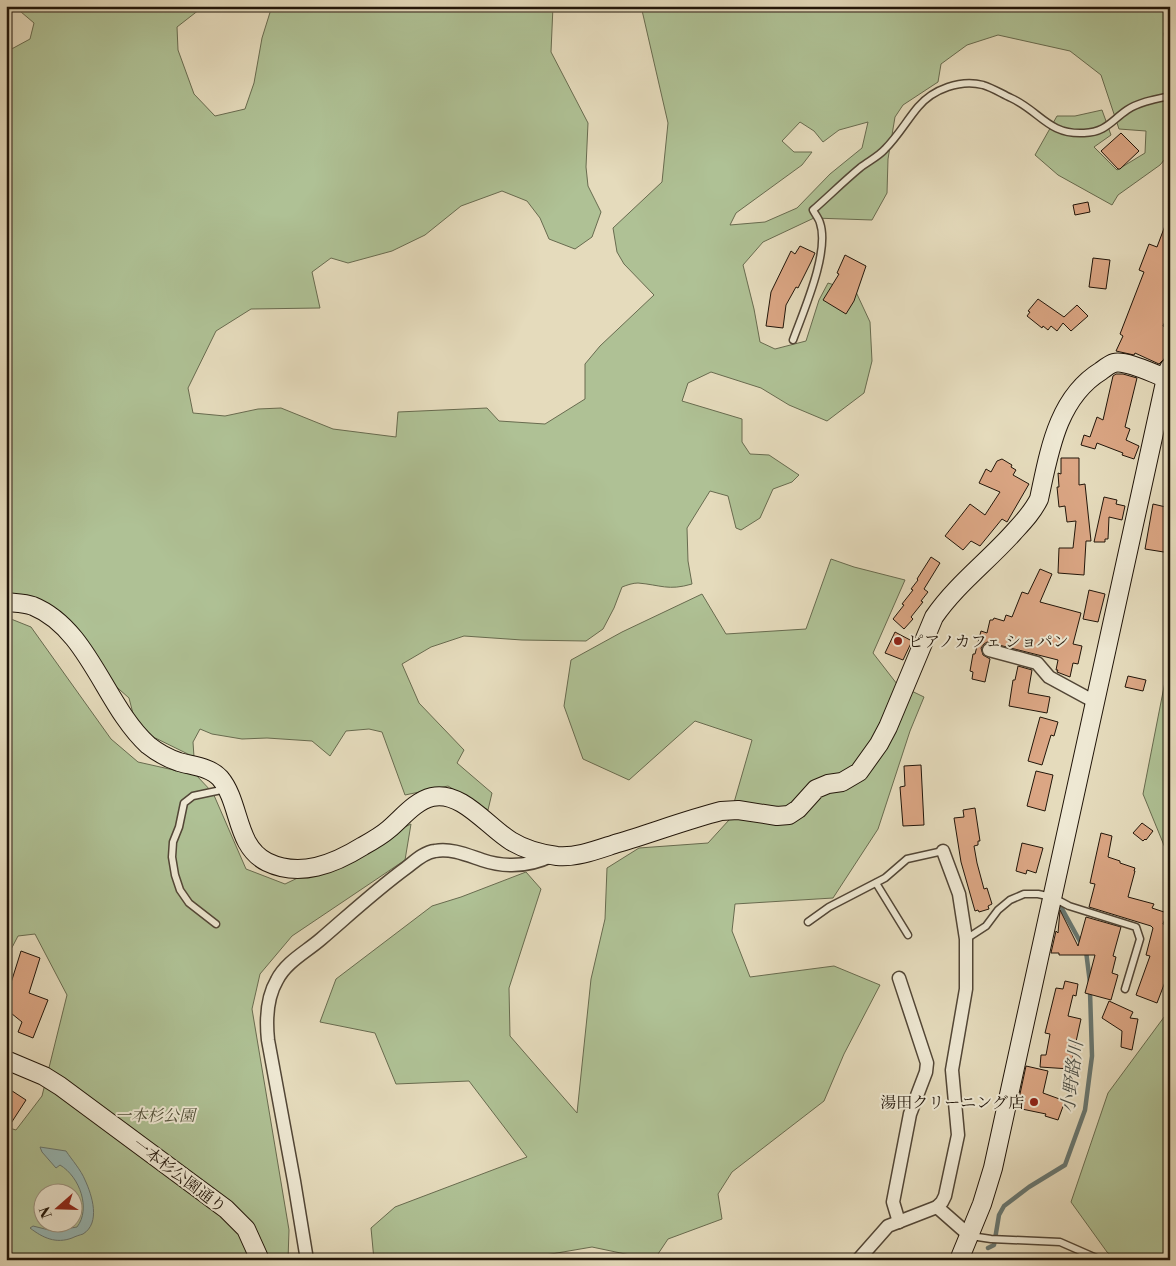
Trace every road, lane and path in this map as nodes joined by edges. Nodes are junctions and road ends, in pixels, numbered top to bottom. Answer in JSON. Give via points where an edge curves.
{"nodes":[{"id":1,"x":1170,"y":96,"type":"edge"},
{"id":2,"x":792,"y":340,"type":"dead end"},
{"id":3,"x":1168,"y":373,"type":"edge"},
{"id":4,"x":6,"y":602,"type":"edge"},
{"id":5,"x":989,"y":650,"type":"dead end"},
{"id":6,"x":1095,"y":702,"type":"junction"},
{"id":7,"x":227,"y":789,"type":"junction"},
{"id":8,"x":943,"y":851,"type":"joint"},
{"id":9,"x":552,"y":855,"type":"junction"},
{"id":10,"x":876,"y":883,"type":"junction"},
{"id":11,"x":1052,"y":897,"type":"junction"},
{"id":12,"x":808,"y":922,"type":"dead end"},
{"id":13,"x":216,"y":924,"type":"dead end"},
{"id":14,"x":908,"y":935,"type":"dead end"},
{"id":15,"x":966,"y":939,"type":"junction"},
{"id":16,"x":899,"y":978,"type":"dead end"},
{"id":17,"x":1125,"y":989,"type":"dead end"},
{"id":18,"x":6,"y":1060,"type":"edge"},
{"id":19,"x":936,"y":1207,"type":"junction"},
{"id":20,"x":898,"y":1222,"type":"junction"},
{"id":21,"x":970,"y":1236,"type":"junction"},
{"id":22,"x":260,"y":1260,"type":"edge"},
{"id":23,"x":307,"y":1260,"type":"edge"},
{"id":24,"x":858,"y":1260,"type":"edge"},
{"id":25,"x":959,"y":1260,"type":"edge"},
{"id":26,"x":1101,"y":1260,"type":"edge"}],
"edges":[{"from":1,"to":2,"type":"lane","via":[[1127,110],[1101,130],[1070,133],[1045,122],[1014,99],[983,85],[964,82],[940,90],[920,104],[885,150],[813,210],[823,241],[821,259]]},
{"from":3,"to":6,"type":"main road"},
{"from":3,"to":9,"type":"main road","via":[[1113,363],[1095,374],[1076,395],[1057,426],[1035,507],[940,608],[888,727],[859,772],[842,782],[816,789],[794,813],[784,816],[738,810],[721,812],[592,851],[568,856]]},
{"from":4,"to":7,"type":"main road","via":[[30,605],[62,626],[82,649],[140,737],[159,754],[214,772]]},
{"from":5,"to":6,"type":"street","via":[[1038,663],[1049,678]]},
{"from":6,"to":11,"type":"main road"},
{"from":7,"to":9,"type":"main road","via":[[251,850],[264,860],[288,868],[312,868],[341,859],[380,836],[417,804],[437,796],[463,803],[512,842]]},
{"from":7,"to":13,"type":"lane","via":[[193,796],[184,803],[173,842],[172,857],[180,890],[189,903]]},
{"from":8,"to":10,"type":"lane","via":[[907,859]]},
{"from":8,"to":15,"type":"street","via":[[959,894]]},
{"from":9,"to":23,"type":"street","via":[[540,862],[511,865],[495,864],[451,850],[426,854],[385,883],[288,965],[276,982],[267,1018],[268,1040]]},
{"from":10,"to":12,"type":"lane","via":[[829,907]]},
{"from":10,"to":14,"type":"lane"},
{"from":11,"to":15,"type":"lane","via":[[1024,894],[1010,900],[986,926]]},
{"from":11,"to":17,"type":"lane","via":[[1069,906],[1136,927],[1140,939]]},
{"from":11,"to":21,"type":"main road","via":[[992,1168]]},
{"from":15,"to":19,"type":"street","via":[[966,989],[952,1070],[957,1142],[945,1196]]},
{"from":16,"to":20,"type":"street","via":[[927,1063],[910,1114],[893,1202]]},
{"from":18,"to":22,"type":"main road","name":"一本杉公園通り","via":[[60,1086],[193,1190],[226,1209],[246,1229]]},
{"from":19,"to":20,"type":"street"},
{"from":19,"to":21,"type":"street"},
{"from":20,"to":24,"type":"street","via":[[888,1226]]},
{"from":21,"to":25,"type":"main road"},
{"from":21,"to":26,"type":"lane","via":[[1060,1242]]}]}
